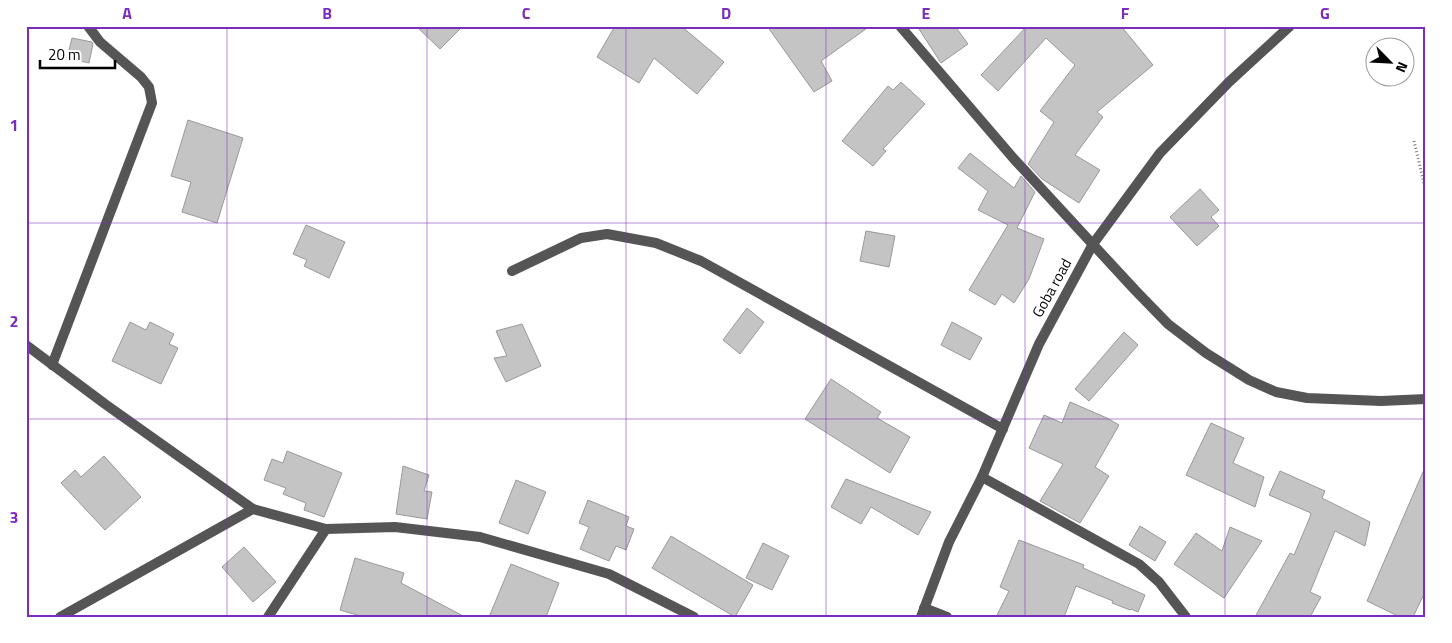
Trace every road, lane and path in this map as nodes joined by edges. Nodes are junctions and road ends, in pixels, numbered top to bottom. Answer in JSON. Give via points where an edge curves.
{"nodes":[{"id":1,"x":88,"y":26,"type":"edge"},
{"id":2,"x":900,"y":26,"type":"edge"},
{"id":3,"x":1290,"y":26,"type":"edge"},
{"id":4,"x":1414,"y":141,"type":"dead end"},
{"id":5,"x":1426,"y":192,"type":"edge"},
{"id":6,"x":1093,"y":244,"type":"junction"},
{"id":7,"x":512,"y":271,"type":"dead end"},
{"id":8,"x":26,"y":345,"type":"edge"},
{"id":9,"x":52,"y":365,"type":"junction"},
{"id":10,"x":1426,"y":399,"type":"edge"},
{"id":11,"x":1003,"y":429,"type":"junction"},
{"id":12,"x":982,"y":476,"type":"junction"},
{"id":13,"x":253,"y":509,"type":"junction"},
{"id":14,"x":326,"y":529,"type":"junction"},
{"id":15,"x":923,"y":612,"type":"edge"},
{"id":16,"x":676,"y":613,"type":"edge"},
{"id":17,"x":60,"y":617,"type":"edge"},
{"id":18,"x":268,"y":617,"type":"edge"},
{"id":19,"x":694,"y":617,"type":"edge"},
{"id":20,"x":947,"y":617,"type":"edge"},
{"id":21,"x":1186,"y":617,"type":"edge"}],
"edges":[{"from":1,"to":9,"type":"street","via":[[100,42],[141,77],[149,87],[152,103]]},
{"from":2,"to":6,"type":"street","via":[[1014,159]]},
{"from":3,"to":6,"type":"street","name":"Goba road","via":[[1229,82],[1160,153]]},
{"from":4,"to":5,"type":"path"},
{"from":6,"to":10,"type":"street","via":[[1168,324],[1249,380],[1276,392],[1307,398]]},
{"from":6,"to":11,"type":"street","name":"Goba road","via":[[1039,344]]},
{"from":7,"to":11,"type":"street","via":[[581,238],[607,234],[656,243],[701,261]]},
{"from":8,"to":9,"type":"street"},
{"from":9,"to":13,"type":"street"},
{"from":11,"to":12,"type":"street","name":"Goba road"},
{"from":12,"to":15,"type":"street","name":"Goba road","via":[[949,542]]},
{"from":12,"to":21,"type":"street","via":[[1139,564],[1159,582]]},
{"from":13,"to":14,"type":"street"},
{"from":13,"to":17,"type":"street"},
{"from":14,"to":16,"type":"street","via":[[395,527],[480,537],[609,574]]},
{"from":14,"to":18,"type":"street"},
{"from":15,"to":20,"type":"street"},
{"from":16,"to":19,"type":"street"}]}
